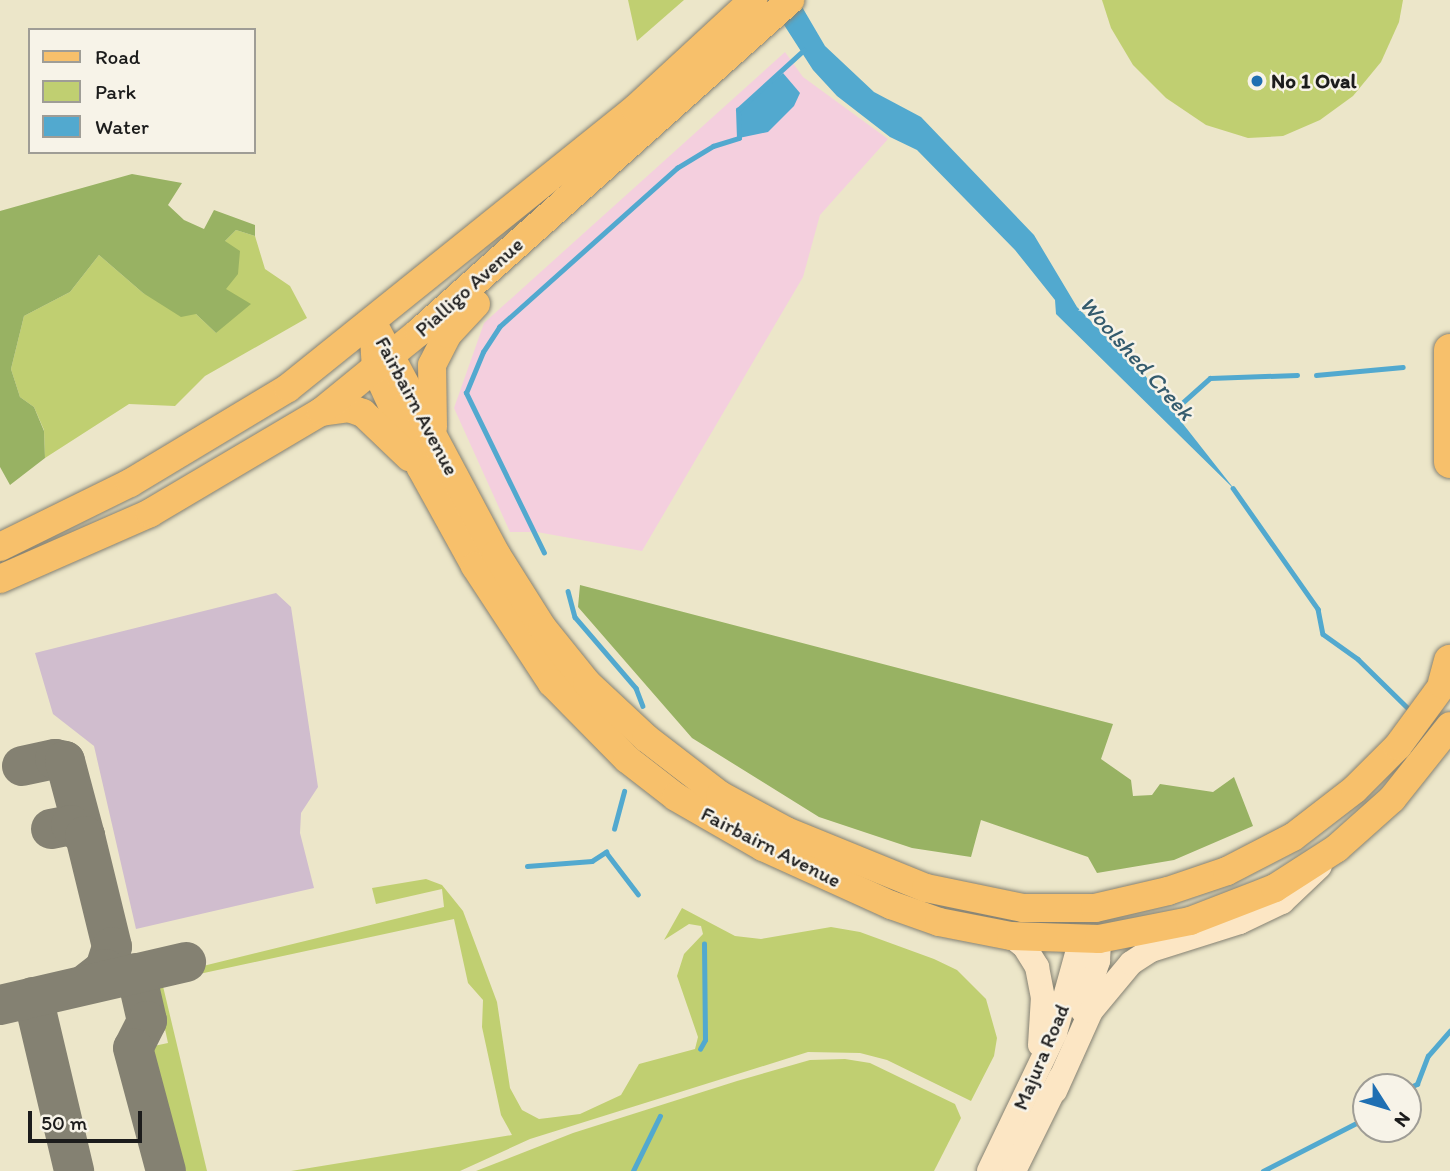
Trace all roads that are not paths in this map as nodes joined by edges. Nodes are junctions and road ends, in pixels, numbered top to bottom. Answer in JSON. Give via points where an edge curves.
{"nodes":[{"id":1,"x":753,"y":0,"type":"edge"},
{"id":2,"x":790,"y":0,"type":"edge"},
{"id":3,"x":730,"y":38,"type":"junction"},
{"id":4,"x":673,"y":107,"type":"junction"},
{"id":5,"x":373,"y":323,"type":"junction"},
{"id":6,"x":1450,"y":351,"type":"edge"},
{"id":7,"x":383,"y":363,"type":"junction"},
{"id":8,"x":321,"y":412,"type":"junction"},
{"id":9,"x":434,"y":435,"type":"junction"},
{"id":10,"x":1450,"y":462,"type":"edge"},
{"id":11,"x":421,"y":468,"type":"junction"},
{"id":12,"x":0,"y":547,"type":"edge"},
{"id":13,"x":0,"y":579,"type":"edge"},
{"id":14,"x":1446,"y":677,"type":"edge"},
{"id":15,"x":1450,"y":726,"type":"edge"},
{"id":16,"x":1337,"y":848,"type":"junction"},
{"id":17,"x":1094,"y":908,"type":"junction"},
{"id":18,"x":1011,"y":936,"type":"junction"},
{"id":19,"x":1090,"y":939,"type":"junction"},
{"id":20,"x":1045,"y":1086,"type":"junction"},
{"id":21,"x":989,"y":1171,"type":"edge"},
{"id":22,"x":1014,"y":1171,"type":"edge"}],
"edges":[{"from":1,"to":3,"type":"main road","name":"Pialligo Avenue"},
{"from":2,"to":3,"type":"main road","name":"Pialligo Avenue"},
{"from":3,"to":4,"type":"main road","name":"Pialligo Avenue"},
{"from":3,"to":5,"type":"main road","name":"Pialligo Avenue","via":[[635,109]]},
{"from":4,"to":7,"type":"main road","name":"Pialligo Avenue"},
{"from":4,"to":9,"type":"main road","via":[[591,201],[448,334],[432,365]]},
{"from":5,"to":7,"type":"main road","name":"Fairbairn Avenue"},
{"from":5,"to":12,"type":"main road","name":"Pialligo Avenue","via":[[288,388],[191,449],[67,517]]},
{"from":6,"to":10,"type":"highway"},
{"from":7,"to":8,"type":"main road","name":"Pialligo Avenue"},
{"from":7,"to":9,"type":"main road","name":"Fairbairn Avenue"},
{"from":7,"to":11,"type":"main road","name":"Fairbairn Avenue"},
{"from":8,"to":11,"type":"main road","via":[[349,408],[363,413]]},
{"from":8,"to":13,"type":"main road","name":"Pialligo Avenue","via":[[150,513]]},
{"from":9,"to":17,"type":"main road","name":"Fairbairn Avenue","via":[[496,554],[561,654],[619,715],[720,795],[786,831],[926,888],[1023,908]]},
{"from":11,"to":18,"type":"main road","name":"Fairbairn Avenue","via":[[525,648],[584,718],[627,759],[676,797],[763,848],[891,905],[939,922]]},
{"from":14,"to":17,"type":"main road","name":"Fairbairn Avenue","via":[[1398,746],[1326,814],[1257,858],[1197,883]]},
{"from":15,"to":16,"type":"main road","name":"Fairbairn Avenue","via":[[1384,806]]},
{"from":16,"to":19,"type":"main road","name":"Fairbairn Avenue","via":[[1245,902],[1191,921]]},
{"from":16,"to":20,"type":"main road","via":[[1282,902],[1240,922],[1151,950],[1131,963],[1091,1011]]},
{"from":17,"to":19,"type":"main road"},
{"from":18,"to":19,"type":"main road","name":"Fairbairn Avenue"},
{"from":18,"to":20,"type":"main road","via":[[1033,959],[1043,997]]},
{"from":19,"to":20,"type":"main road","name":"Majura Road","via":[[1098,961]]},
{"from":20,"to":21,"type":"main road","name":"Majura Road"},
{"from":20,"to":22,"type":"main road","name":"Majura Road"}]}
